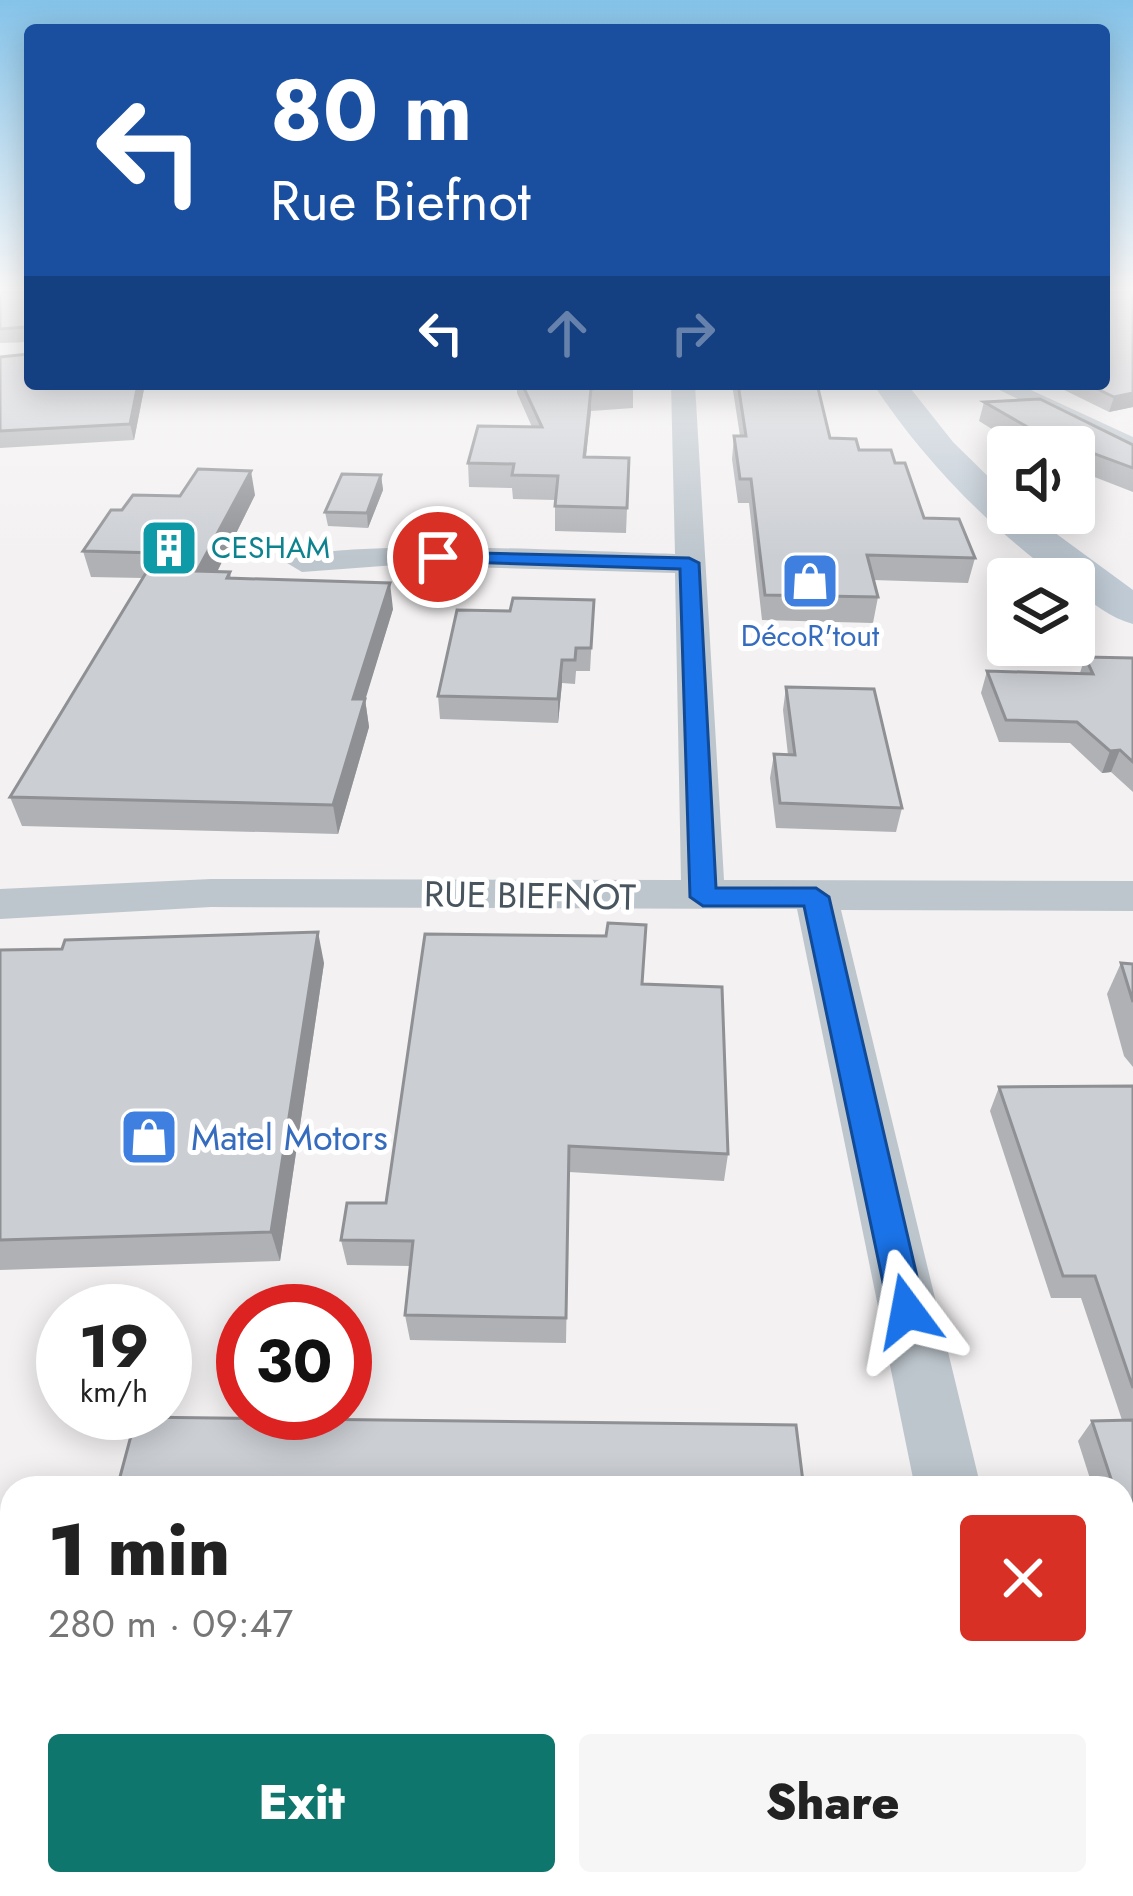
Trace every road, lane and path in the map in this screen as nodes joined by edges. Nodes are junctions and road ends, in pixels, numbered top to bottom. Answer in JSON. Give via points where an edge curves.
{"nodes":[{"id":1,"x":683,"y":390,"type":"edge"},
{"id":2,"x":895,"y":390,"type":"edge"},
{"id":3,"x":934,"y":390,"type":"edge"},
{"id":4,"x":1012,"y":390,"type":"edge"},
{"id":5,"x":1133,"y":447,"type":"edge"},
{"id":6,"x":987,"y":460,"type":"edge"},
{"id":7,"x":1068,"y":534,"type":"edge"},
{"id":8,"x":302,"y":563,"type":"dead end"},
{"id":9,"x":689,"y":563,"type":"junction"},
{"id":10,"x":1133,"y":584,"type":"edge"},
{"id":11,"x":1133,"y":610,"type":"edge"},
{"id":12,"x":1133,"y":896,"type":"edge"},
{"id":13,"x":703,"y":897,"type":"junction"},
{"id":14,"x":816,"y":897,"type":"junction"},
{"id":15,"x":0,"y":904,"type":"edge"},
{"id":16,"x":945,"y":1476,"type":"edge"}],
"edges":[{"from":1,"to":9,"type":"street"},
{"from":2,"to":11,"type":"street","via":[[970,478]]},
{"from":3,"to":6,"type":"street"},
{"from":4,"to":5,"type":"street"},
{"from":7,"to":10,"type":"street"},
{"from":8,"to":9,"type":"street","via":[[396,556]]},
{"from":9,"to":13,"type":"street"},
{"from":12,"to":14,"type":"street","name":"RUE BIEFNOT"},
{"from":13,"to":14,"type":"street","name":"RUE BIEFNOT"},
{"from":13,"to":15,"type":"street","name":"RUE BIEFNOT","via":[[211,893]]},
{"from":14,"to":16,"type":"street"}]}
